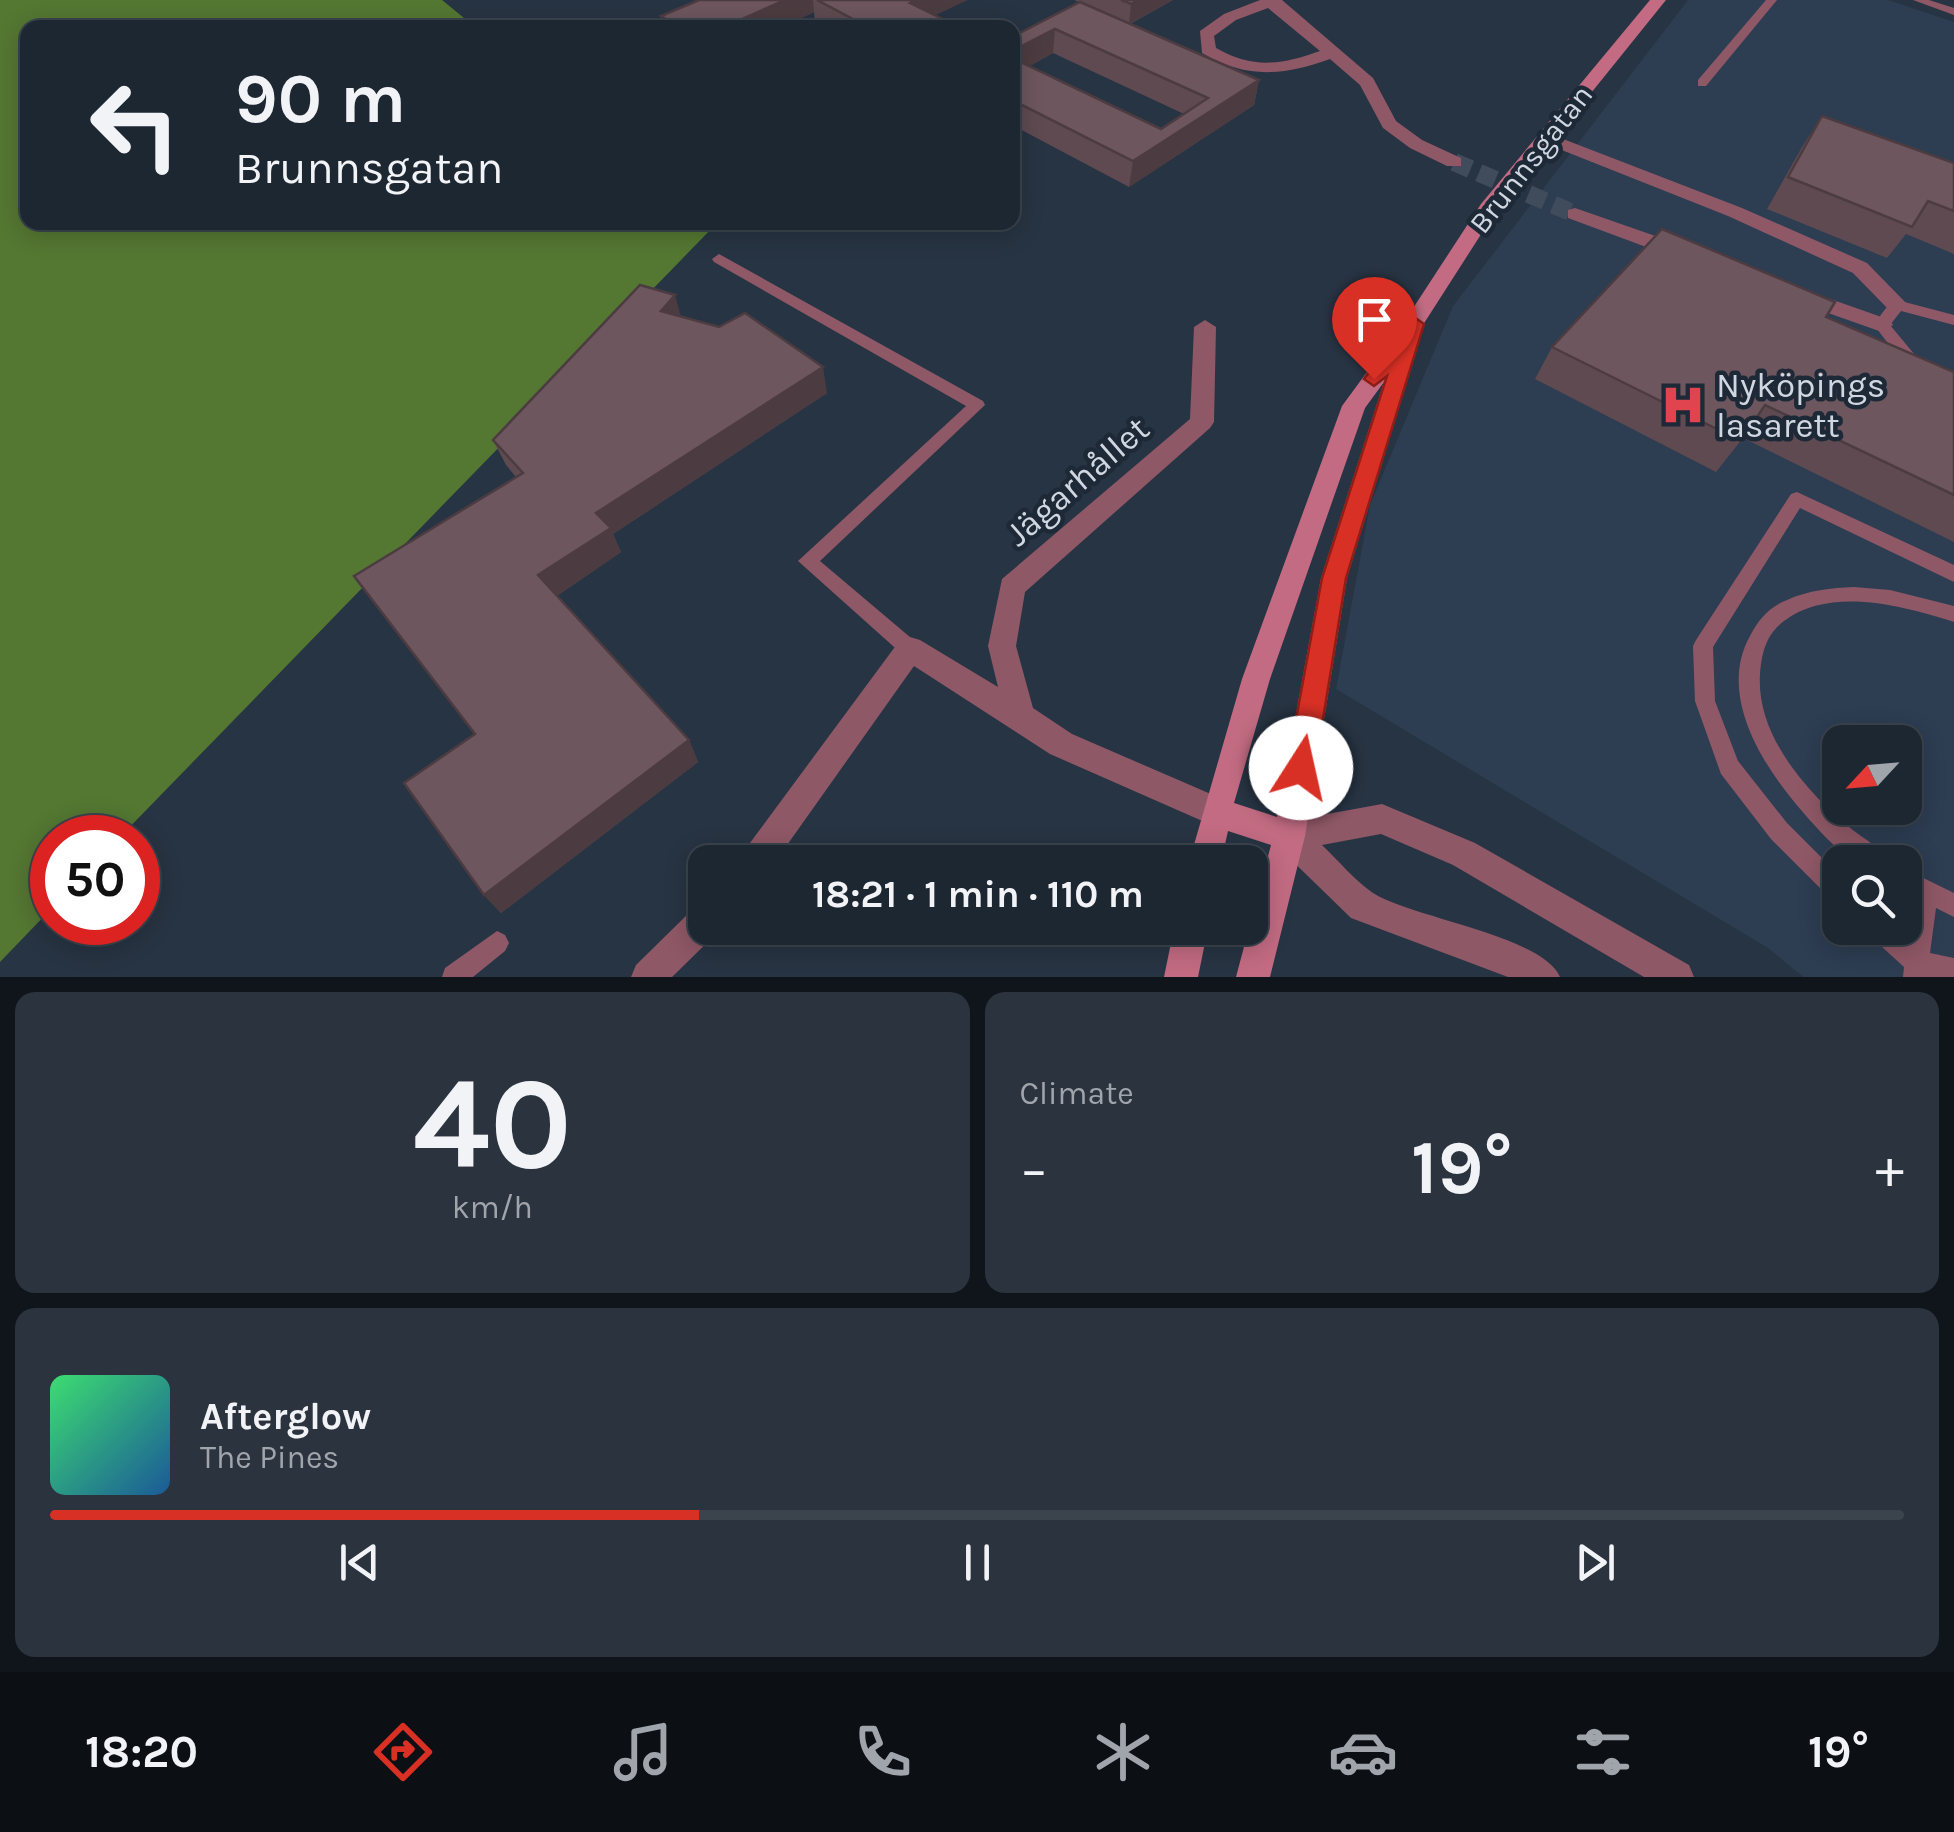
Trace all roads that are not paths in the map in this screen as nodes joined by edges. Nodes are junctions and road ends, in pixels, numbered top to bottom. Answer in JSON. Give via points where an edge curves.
{"nodes":[{"id":1,"x":1658,"y":0,"type":"edge"},
{"id":2,"x":1772,"y":0,"type":"edge"},
{"id":3,"x":1918,"y":0,"type":"edge"},
{"id":4,"x":1272,"y":1,"type":"edge"},
{"id":5,"x":1954,"y":12,"type":"edge"},
{"id":6,"x":1331,"y":52,"type":"junction"},
{"id":7,"x":1702,"y":83,"type":"dead end"},
{"id":8,"x":1545,"y":138,"type":"junction"},
{"id":9,"x":1454,"y":162,"type":"tunnel mouth"},
{"id":10,"x":1576,"y":214,"type":"tunnel mouth"},
{"id":11,"x":719,"y":259,"type":"dead end"},
{"id":12,"x":1702,"y":260,"type":"edge"},
{"id":13,"x":1774,"y":286,"type":"edge"},
{"id":14,"x":1898,"y":306,"type":"junction"},
{"id":15,"x":1954,"y":320,"type":"edge"},
{"id":16,"x":1414,"y":324,"type":"junction"},
{"id":17,"x":1882,"y":325,"type":"junction"},
{"id":18,"x":1205,"y":327,"type":"dead end"},
{"id":19,"x":1954,"y":379,"type":"edge"},
{"id":20,"x":1954,"y":574,"type":"edge"},
{"id":21,"x":1954,"y":614,"type":"edge"},
{"id":22,"x":910,"y":649,"type":"junction"},
{"id":23,"x":1020,"y":716,"type":"junction"},
{"id":24,"x":1216,"y":812,"type":"junction"},
{"id":25,"x":1289,"y":836,"type":"junction"},
{"id":26,"x":769,"y":845,"type":"edge"},
{"id":27,"x":1209,"y":845,"type":"edge"},
{"id":28,"x":1852,"y":845,"type":"edge"},
{"id":29,"x":1822,"y":874,"type":"edge"},
{"id":30,"x":1922,"y":890,"type":"edge"},
{"id":31,"x":1954,"y":905,"type":"edge"},
{"id":32,"x":688,"y":938,"type":"edge"},
{"id":33,"x":497,"y":942,"type":"dead end"},
{"id":34,"x":1188,"y":945,"type":"edge"},
{"id":35,"x":1893,"y":945,"type":"edge"},
{"id":36,"x":1916,"y":945,"type":"edge"},
{"id":37,"x":1916,"y":970,"type":"edge"},
{"id":38,"x":1954,"y":970,"type":"edge"},
{"id":39,"x":454,"y":977,"type":"edge"},
{"id":40,"x":648,"y":977,"type":"edge"},
{"id":41,"x":1181,"y":977,"type":"edge"},
{"id":42,"x":1253,"y":977,"type":"edge"},
{"id":43,"x":1542,"y":977,"type":"edge"},
{"id":44,"x":1677,"y":977,"type":"edge"}],
"edges":[{"from":1,"to":8,"type":"main road","name":"Brunnsgatan"},
{"from":2,"to":7,"type":"lane"},
{"from":3,"to":5,"type":"lane"},
{"from":4,"to":6,"type":"street"},
{"from":4,"to":6,"type":"street","via":[[1206,34],[1208,50],[1253,70],[1283,70]]},
{"from":6,"to":9,"type":"street","via":[[1367,82],[1390,124]]},
{"from":8,"to":14,"type":"street","via":[[1860,268]]},
{"from":8,"to":16,"type":"main road","name":"Brunnsgatan","via":[[1488,208]]},
{"from":10,"to":12,"type":"street"},
{"from":11,"to":22,"type":"lane","via":[[978,405],[806,561]]},
{"from":13,"to":17,"type":"street"},
{"from":14,"to":15,"type":"lane"},
{"from":14,"to":17,"type":"lane"},
{"from":16,"to":24,"type":"main road","name":"Brunnsgatan","via":[[1354,406]]},
{"from":16,"to":25,"type":"main road","name":"Brunnsgatan","via":[[1334,578]]},
{"from":17,"to":19,"type":"lane","via":[[1909,359]]},
{"from":18,"to":23,"type":"street","name":"Jägarhållet","via":[[1202,422],[1012,587],[1002,646]]},
{"from":20,"to":29,"type":"lane","via":[[1797,499],[1703,646],[1705,701],[1729,767]]},
{"from":21,"to":28,"type":"lane","via":[[1861,592],[1812,597],[1774,616],[1752,648],[1748,690],[1764,741],[1802,796]]},
{"from":22,"to":23,"type":"street"},
{"from":22,"to":26,"type":"street"},
{"from":23,"to":24,"type":"street","via":[[1061,744]]},
{"from":24,"to":25,"type":"main road"},
{"from":24,"to":27,"type":"main road","name":"Brunnsgatan"},
{"from":25,"to":42,"type":"main road","name":"Brunnsgatan"},
{"from":25,"to":43,"type":"street","via":[[1364,906]]},
{"from":25,"to":44,"type":"street","via":[[1382,819],[1464,854]]},
{"from":30,"to":31,"type":"lane"},
{"from":32,"to":40,"type":"street"},
{"from":33,"to":39,"type":"lane"},
{"from":34,"to":41,"type":"main road"},
{"from":35,"to":37,"type":"lane"},
{"from":36,"to":37,"type":"lane"},
{"from":37,"to":38,"type":"lane"}]}
